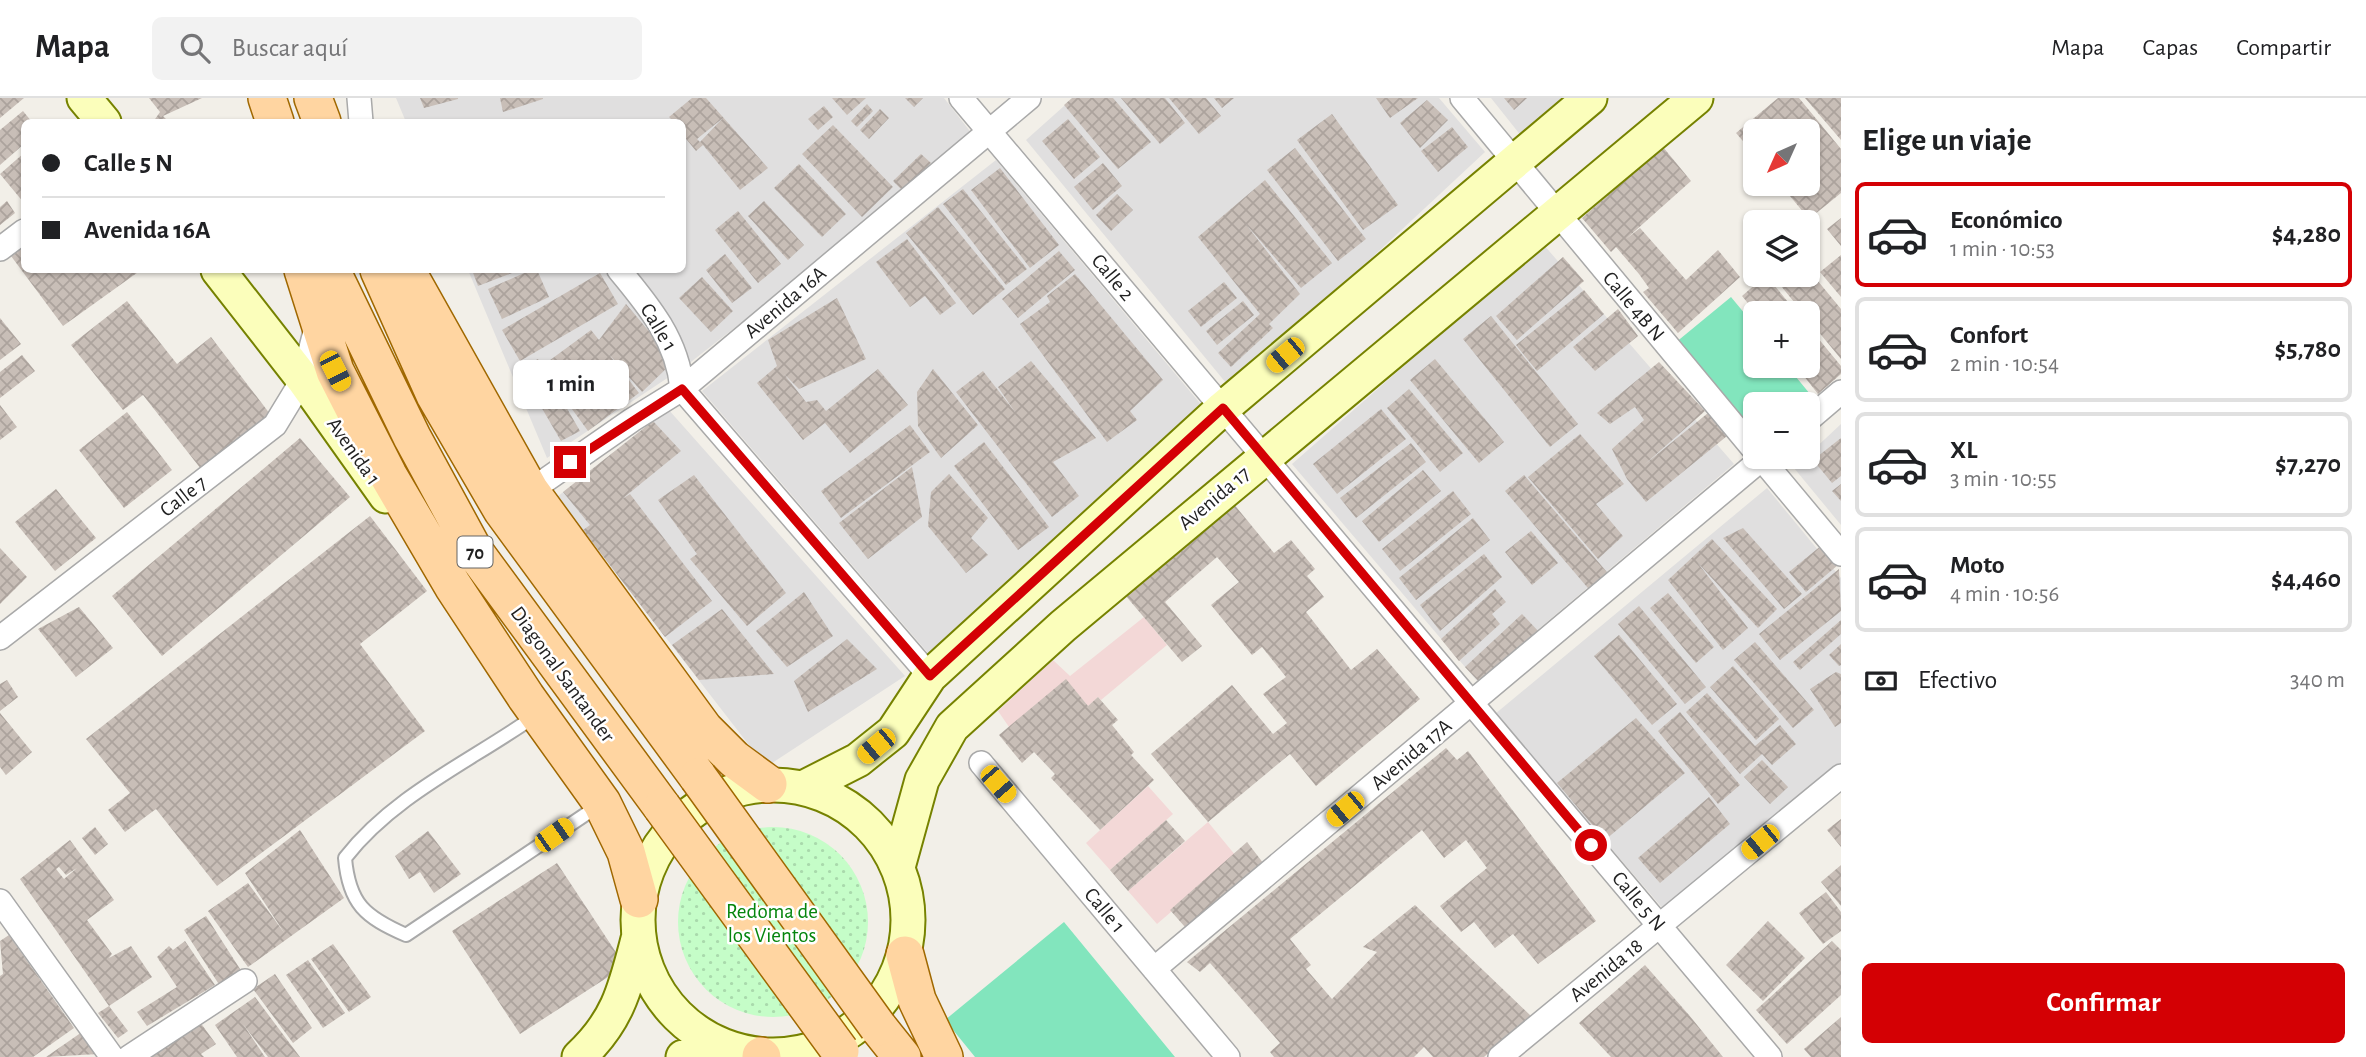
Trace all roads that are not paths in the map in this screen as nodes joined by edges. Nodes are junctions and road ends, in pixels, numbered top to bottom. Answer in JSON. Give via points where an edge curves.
{"nodes":[{"id":1,"x":84,"y":98,"type":"edge"},
{"id":2,"x":267,"y":98,"type":"edge"},
{"id":3,"x":313,"y":98,"type":"edge"},
{"id":4,"x":359,"y":98,"type":"edge"},
{"id":5,"x":961,"y":98,"type":"edge"},
{"id":6,"x":1029,"y":98,"type":"edge"},
{"id":7,"x":1462,"y":98,"type":"edge"},
{"id":8,"x":1590,"y":98,"type":"edge"},
{"id":9,"x":1696,"y":98,"type":"edge"},
{"id":10,"x":102,"y":119,"type":"edge"},
{"id":11,"x":274,"y":119,"type":"edge"},
{"id":12,"x":321,"y":119,"type":"edge"},
{"id":13,"x":361,"y":119,"type":"edge"},
{"id":14,"x":989,"y":131,"type":"junction"},
{"id":15,"x":1513,"y":162,"type":"junction"},
{"id":16,"x":1557,"y":213,"type":"junction"},
{"id":17,"x":21,"y":233,"type":"edge"},
{"id":18,"x":0,"y":249,"type":"edge"},
{"id":19,"x":220,"y":273,"type":"edge"},
{"id":20,"x":304,"y":273,"type":"edge"},
{"id":21,"x":332,"y":273,"type":"edge"},
{"id":22,"x":380,"y":273,"type":"edge"},
{"id":23,"x":408,"y":273,"type":"edge"},
{"id":24,"x":621,"y":273,"type":"edge"},
{"id":25,"x":318,"y":320,"type":"junction"},
{"id":26,"x":303,"y":379,"type":"junction"},
{"id":27,"x":682,"y":389,"type":"junction"},
{"id":28,"x":1841,"y":392,"type":"edge"},
{"id":29,"x":1223,"y":408,"type":"junction"},
{"id":30,"x":1820,"y":410,"type":"edge"},
{"id":31,"x":1743,"y":436,"type":"edge"},
{"id":32,"x":1265,"y":455,"type":"junction"},
{"id":33,"x":1745,"y":469,"type":"edge"},
{"id":34,"x":1771,"y":469,"type":"edge"},
{"id":35,"x":530,"y":491,"type":"junction"},
{"id":36,"x":418,"y":527,"type":"junction"},
{"id":37,"x":1841,"y":554,"type":"edge"},
{"id":38,"x":0,"y":638,"type":"edge"},
{"id":39,"x":930,"y":676,"type":"junction"},
{"id":40,"x":1472,"y":702,"type":"junction"},
{"id":41,"x":538,"y":714,"type":"junction"},
{"id":42,"x":981,"y":763,"type":"dead end"},
{"id":43,"x":1841,"y":776,"type":"edge"},
{"id":44,"x":785,"y":786,"type":"junction"},
{"id":45,"x":602,"y":803,"type":"junction"},
{"id":46,"x":898,"y":867,"type":"junction"},
{"id":47,"x":639,"y":899,"type":"junction"},
{"id":48,"x":0,"y":901,"type":"edge"},
{"id":49,"x":1659,"y":926,"type":"junction"},
{"id":50,"x":638,"y":937,"type":"junction"},
{"id":51,"x":905,"y":954,"type":"junction"},
{"id":52,"x":1154,"y":969,"type":"junction"},
{"id":53,"x":245,"y":981,"type":"dead end"},
{"id":54,"x":724,"y":1047,"type":"junction"},
{"id":55,"x":842,"y":1054,"type":"edge"},
{"id":56,"x":112,"y":1057,"type":"edge"},
{"id":57,"x":129,"y":1057,"type":"edge"},
{"id":58,"x":579,"y":1057,"type":"edge"},
{"id":59,"x":683,"y":1057,"type":"edge"},
{"id":60,"x":762,"y":1057,"type":"edge"},
{"id":61,"x":902,"y":1057,"type":"edge"},
{"id":62,"x":944,"y":1057,"type":"edge"},
{"id":63,"x":1228,"y":1057,"type":"edge"},
{"id":64,"x":1500,"y":1057,"type":"edge"},
{"id":65,"x":1769,"y":1057,"type":"edge"}],
"edges":[{"from":1,"to":10,"type":"main road"},
{"from":2,"to":11,"type":"main road"},
{"from":3,"to":12,"type":"main road"},
{"from":4,"to":13,"type":"street"},
{"from":5,"to":14,"type":"street","name":"Calle 2"},
{"from":6,"to":14,"type":"street","name":"Avenida 16A"},
{"from":7,"to":15,"type":"street","name":"Calle 4B N"},
{"from":8,"to":15,"type":"main road"},
{"from":9,"to":16,"type":"main road","name":"Avenida 17"},
{"from":14,"to":27,"type":"street","name":"Avenida 16A"},
{"from":14,"to":29,"type":"street","name":"Calle 2"},
{"from":15,"to":16,"type":"street","name":"Calle 4B N"},
{"from":15,"to":29,"type":"main road"},
{"from":16,"to":31,"type":"street","name":"Calle 4B N"},
{"from":16,"to":32,"type":"main road","name":"Avenida 17"},
{"from":17,"to":18,"type":"street"},
{"from":19,"to":26,"type":"main road","name":"Avenida 1"},
{"from":20,"to":25,"type":"main road"},
{"from":21,"to":55,"type":"main road","name":"Diagonal Santander","number":"70","bridge":true,"via":[[412,437],[474,551]]},
{"from":22,"to":61,"type":"main road","number":"70","bridge":true,"via":[[435,395],[502,510]]},
{"from":23,"to":35,"type":"main road"},
{"from":24,"to":27,"type":"street","name":"Calle 1","via":[[673,345]]},
{"from":25,"to":26,"type":"street","name":"Calle 7"},
{"from":25,"to":36,"type":"main road","via":[[335,371]]},
{"from":26,"to":36,"type":"main road","name":"Avenida 1","via":[[384,494]]},
{"from":26,"to":38,"type":"street","name":"Calle 7","via":[[275,425]]},
{"from":27,"to":35,"type":"street","name":"Avenida 16A"},
{"from":27,"to":39,"type":"street"},
{"from":28,"to":30,"type":"street"},
{"from":29,"to":32,"type":"street","name":"Calle 2"},
{"from":29,"to":39,"type":"main road"},
{"from":32,"to":40,"type":"street","name":"Calle 5 N"},
{"from":32,"to":46,"type":"main road","name":"Avenida 17","via":[[952,727],[922,780]]},
{"from":33,"to":40,"type":"street","name":"Avenida 17A"},
{"from":34,"to":37,"type":"street","name":"Calle 4B N"},
{"from":35,"to":44,"type":"main road","via":[[704,729],[734,759]]},
{"from":36,"to":41,"type":"main road"},
{"from":39,"to":44,"type":"main road","via":[[893,732],[858,761]]},
{"from":40,"to":49,"type":"street","name":"Calle 5 N"},
{"from":40,"to":52,"type":"street","name":"Avenida 17A"},
{"from":41,"to":45,"type":"main road"},
{"from":41,"to":45,"type":"lane","via":[[406,800],[364,833],[345,858],[347,885],[360,907],[376,922],[407,935]]},
{"from":42,"to":52,"type":"street","name":"Calle 1"},
{"from":43,"to":49,"type":"street","name":"Avenida 18"},
{"from":44,"to":46,"type":"main road","via":[[842,803],[875,831]]},
{"from":44,"to":47,"type":"main road","via":[[731,791],[697,807],[657,845]]},
{"from":45,"to":47,"type":"main road","via":[[626,852]]},
{"from":46,"to":51,"type":"main road","via":[[910,925]]},
{"from":47,"to":50,"type":"main road"},
{"from":48,"to":56,"type":"street"},
{"from":49,"to":64,"type":"street","name":"Avenida 18"},
{"from":49,"to":65,"type":"street","name":"Calle 5 N"},
{"from":50,"to":54,"type":"main road","via":[[648,972],[666,1004],[692,1029]]},
{"from":50,"to":58,"type":"main road","via":[[622,1000],[602,1037]]},
{"from":51,"to":60,"type":"main road","via":[[894,984],[876,1010],[852,1032],[824,1047]]},
{"from":51,"to":62,"type":"main road","via":[[917,1000]]},
{"from":52,"to":63,"type":"street","name":"Calle 1"},
{"from":53,"to":57,"type":"street"},
{"from":54,"to":59,"type":"main road"},
{"from":54,"to":60,"type":"main road"}]}
